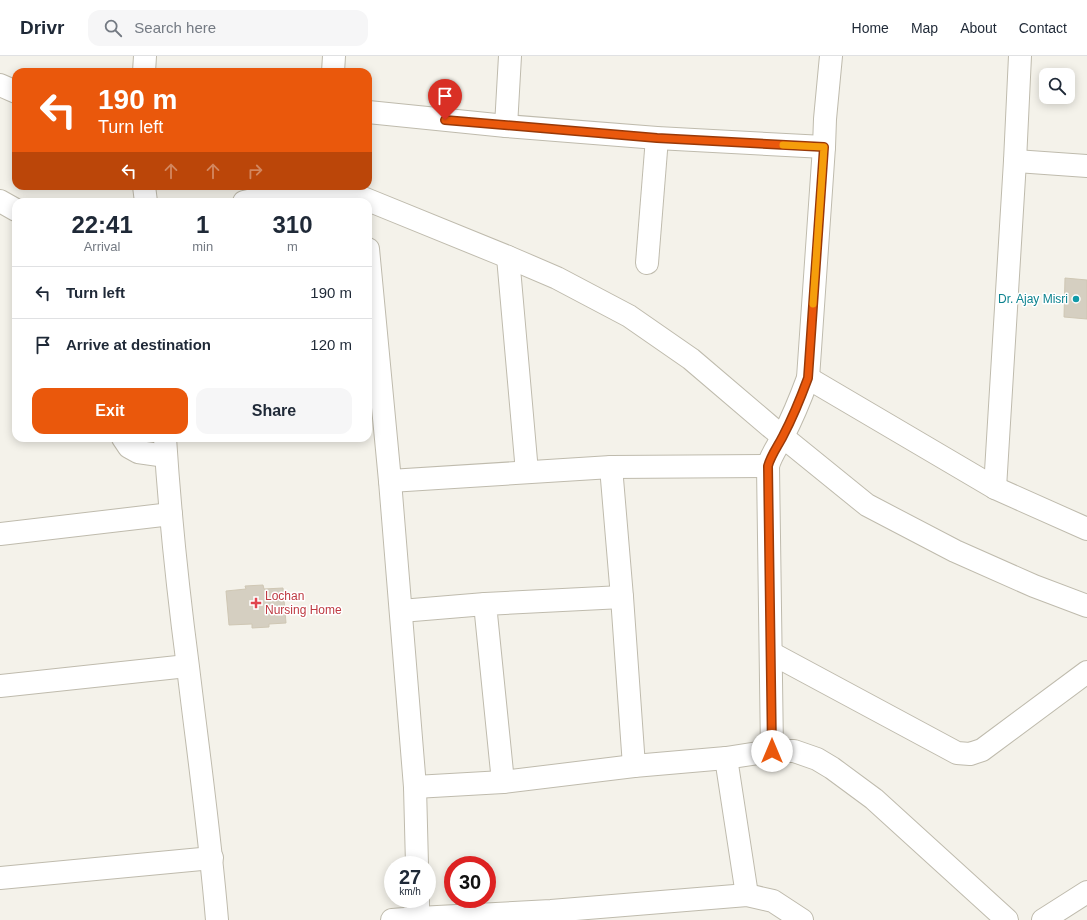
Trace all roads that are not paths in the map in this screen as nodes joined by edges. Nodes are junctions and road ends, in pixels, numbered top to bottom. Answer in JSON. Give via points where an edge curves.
{"nodes":[{"id":1,"x":145,"y":56,"type":"edge"},
{"id":2,"x":334,"y":56,"type":"edge"},
{"id":3,"x":510,"y":56,"type":"edge"},
{"id":4,"x":831,"y":56,"type":"edge"},
{"id":5,"x":1020,"y":56,"type":"edge"},
{"id":6,"x":144,"y":68,"type":"edge"},
{"id":7,"x":333,"y":68,"type":"edge"},
{"id":8,"x":0,"y":85,"type":"edge"},
{"id":9,"x":12,"y":90,"type":"edge"},
{"id":10,"x":372,"y":112,"type":"edge"},
{"id":11,"x":506,"y":126,"type":"junction"},
{"id":12,"x":657,"y":138,"type":"junction"},
{"id":13,"x":824,"y":147,"type":"junction"},
{"id":14,"x":1015,"y":161,"type":"junction"},
{"id":15,"x":1087,"y":166,"type":"edge"},
{"id":16,"x":262,"y":198,"type":"edge"},
{"id":17,"x":358,"y":198,"type":"edge"},
{"id":18,"x":0,"y":201,"type":"edge"},
{"id":19,"x":372,"y":204,"type":"edge"},
{"id":20,"x":12,"y":208,"type":"edge"},
{"id":21,"x":508,"y":257,"type":"junction"},
{"id":22,"x":648,"y":262,"type":"dead end"},
{"id":23,"x":372,"y":290,"type":"edge"},
{"id":24,"x":806,"y":384,"type":"junction"},
{"id":25,"x":786,"y":429,"type":"junction"},
{"id":26,"x":126,"y":442,"type":"edge"},
{"id":27,"x":166,"y":447,"type":"edge"},
{"id":28,"x":768,"y":466,"type":"junction"},
{"id":29,"x":610,"y":467,"type":"junction"},
{"id":30,"x":527,"y":472,"type":"junction"},
{"id":31,"x":390,"y":481,"type":"junction"},
{"id":32,"x":995,"y":488,"type":"junction"},
{"id":33,"x":170,"y":514,"type":"junction"},
{"id":34,"x":1087,"y":529,"type":"edge"},
{"id":35,"x":0,"y":534,"type":"edge"},
{"id":36,"x":622,"y":597,"type":"junction"},
{"id":37,"x":485,"y":604,"type":"junction"},
{"id":38,"x":1087,"y":606,"type":"edge"},
{"id":39,"x":401,"y":611,"type":"junction"},
{"id":40,"x":771,"y":653,"type":"junction"},
{"id":41,"x":187,"y":666,"type":"junction"},
{"id":42,"x":1087,"y":672,"type":"edge"},
{"id":43,"x":0,"y":686,"type":"edge"},
{"id":44,"x":772,"y":751,"type":"junction"},
{"id":45,"x":726,"y":758,"type":"junction"},
{"id":46,"x":634,"y":766,"type":"junction"},
{"id":47,"x":503,"y":782,"type":"junction"},
{"id":48,"x":415,"y":787,"type":"junction"},
{"id":49,"x":417,"y":856,"type":"edge"},
{"id":50,"x":212,"y":858,"type":"junction"},
{"id":51,"x":0,"y":878,"type":"edge"},
{"id":52,"x":1087,"y":892,"type":"edge"},
{"id":53,"x":747,"y":895,"type":"junction"},
{"id":54,"x":418,"y":912,"type":"edge"},
{"id":55,"x":552,"y":915,"type":"edge"},
{"id":56,"x":217,"y":920,"type":"edge"},
{"id":57,"x":392,"y":920,"type":"edge"},
{"id":58,"x":802,"y":920,"type":"edge"},
{"id":59,"x":1007,"y":920,"type":"edge"},
{"id":60,"x":1043,"y":920,"type":"edge"}],
"edges":[{"from":1,"to":6,"type":"street"},
{"from":2,"to":7,"type":"street"},
{"from":3,"to":11,"type":"street"},
{"from":4,"to":13,"type":"street"},
{"from":5,"to":14,"type":"street"},
{"from":8,"to":9,"type":"street"},
{"from":10,"to":11,"type":"street"},
{"from":11,"to":12,"type":"street"},
{"from":12,"to":13,"type":"street"},
{"from":12,"to":22,"type":"street"},
{"from":13,"to":24,"type":"street"},
{"from":14,"to":15,"type":"street"},
{"from":14,"to":32,"type":"street"},
{"from":16,"to":17,"type":"street","via":[[322,192],[341,192]]},
{"from":18,"to":20,"type":"street"},
{"from":19,"to":21,"type":"street"},
{"from":21,"to":25,"type":"street","via":[[557,278],[629,316],[691,359],[772,428]]},
{"from":21,"to":30,"type":"street"},
{"from":23,"to":31,"type":"street"},
{"from":24,"to":25,"type":"street"},
{"from":24,"to":32,"type":"street"},
{"from":25,"to":28,"type":"street"},
{"from":25,"to":38,"type":"street","via":[[867,505],[955,551]]},
{"from":26,"to":27,"type":"street","via":[[138,452]]},
{"from":27,"to":33,"type":"street"},
{"from":28,"to":29,"type":"street"},
{"from":28,"to":40,"type":"street"},
{"from":29,"to":30,"type":"street"},
{"from":29,"to":36,"type":"street"},
{"from":30,"to":31,"type":"street"},
{"from":31,"to":39,"type":"street"},
{"from":32,"to":34,"type":"street"},
{"from":33,"to":35,"type":"street"},
{"from":33,"to":41,"type":"street"},
{"from":36,"to":37,"type":"street"},
{"from":36,"to":46,"type":"street"},
{"from":37,"to":39,"type":"street"},
{"from":37,"to":47,"type":"street"},
{"from":39,"to":48,"type":"street"},
{"from":40,"to":42,"type":"street","via":[[957,753],[970,754],[982,750]]},
{"from":40,"to":44,"type":"street"},
{"from":41,"to":43,"type":"street"},
{"from":41,"to":50,"type":"street"},
{"from":44,"to":45,"type":"street"},
{"from":44,"to":59,"type":"street","via":[[794,751],[817,759],[832,768],[874,799]]},
{"from":45,"to":46,"type":"street"},
{"from":45,"to":53,"type":"street"},
{"from":46,"to":47,"type":"street"},
{"from":47,"to":48,"type":"street"},
{"from":48,"to":49,"type":"street"},
{"from":50,"to":51,"type":"street"},
{"from":50,"to":56,"type":"street"},
{"from":52,"to":60,"type":"street"},
{"from":53,"to":55,"type":"street"},
{"from":53,"to":58,"type":"street","via":[[772,901]]},
{"from":54,"to":55,"type":"street"},
{"from":54,"to":57,"type":"street"}]}
